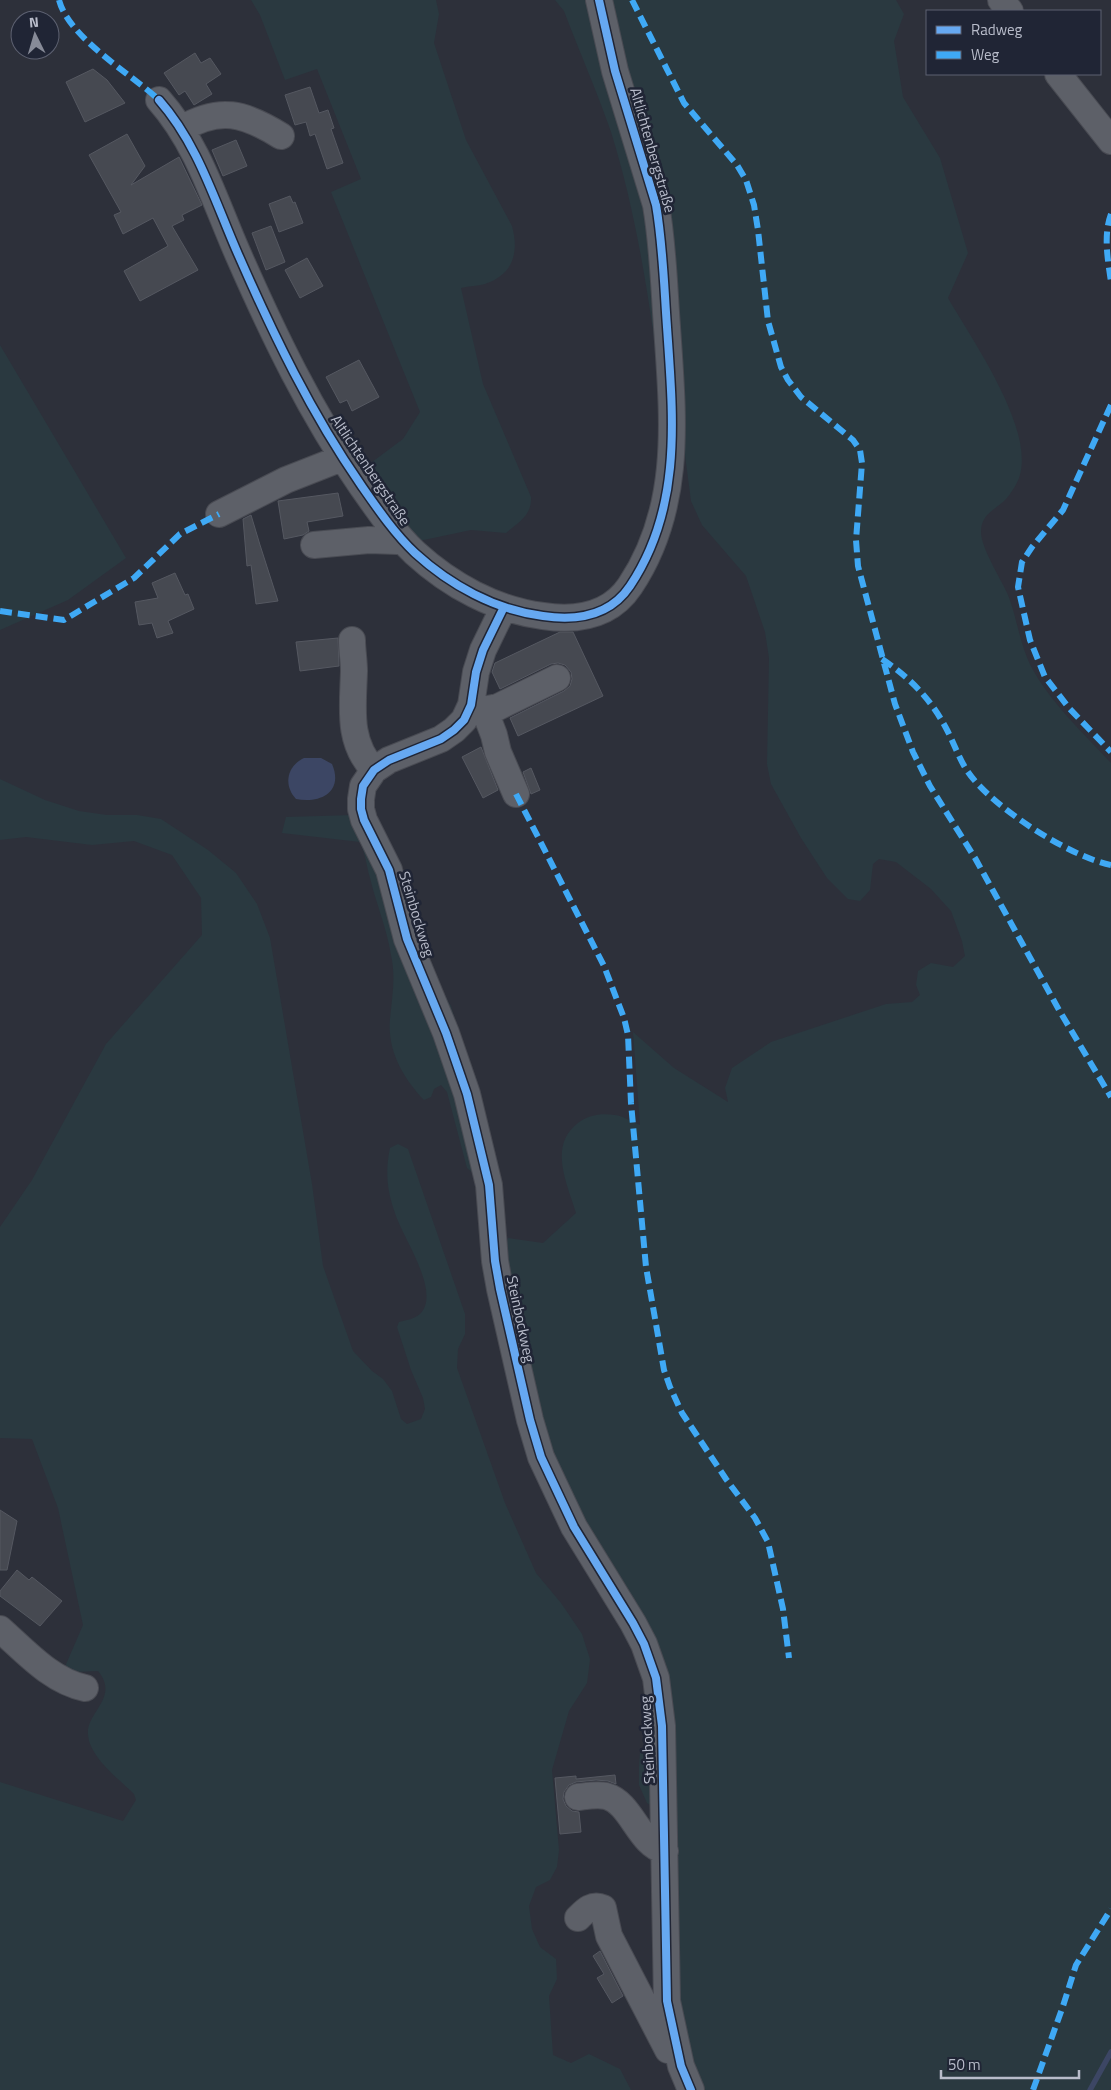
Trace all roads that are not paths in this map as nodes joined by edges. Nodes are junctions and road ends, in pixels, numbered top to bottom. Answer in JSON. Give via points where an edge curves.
{"nodes":[{"id":1,"x":599,"y":0,"type":"edge"},
{"id":2,"x":1001,"y":0,"type":"edge"},
{"id":3,"x":1009,"y":10,"type":"edge"},
{"id":4,"x":1059,"y":75,"type":"edge"},
{"id":5,"x":159,"y":100,"type":"dead end"},
{"id":6,"x":181,"y":129,"type":"junction"},
{"id":7,"x":281,"y":136,"type":"dead end"},
{"id":8,"x":1111,"y":141,"type":"edge"},
{"id":9,"x":342,"y":458,"type":"junction"},
{"id":10,"x":219,"y":514,"type":"dead end"},
{"id":11,"x":402,"y":540,"type":"junction"},
{"id":12,"x":314,"y":544,"type":"dead end"},
{"id":13,"x":504,"y":607,"type":"junction"},
{"id":14,"x":352,"y":640,"type":"dead end"},
{"id":15,"x":557,"y":678,"type":"dead end"},
{"id":16,"x":477,"y":707,"type":"junction"},
{"id":17,"x":368,"y":780,"type":"junction"},
{"id":18,"x":516,"y":794,"type":"dead end"},
{"id":19,"x":346,"y":813,"type":"dead end"},
{"id":20,"x":0,"y":1629,"type":"edge"},
{"id":21,"x":85,"y":1688,"type":"dead end"},
{"id":22,"x":578,"y":1797,"type":"dead end"},
{"id":23,"x":665,"y":1851,"type":"junction"},
{"id":24,"x":578,"y":1918,"type":"dead end"},
{"id":25,"x":688,"y":2084,"type":"edge"}],
"edges":[{"from":1,"to":13,"type":"street","name":"Altlichtenbergstraße","via":[[616,71],[652,186],[660,227],[671,396],[672,456],[668,490],[659,524],[636,577],[623,596],[611,606],[593,615],[566,618],[538,616]]},
{"from":2,"to":3,"type":"street"},
{"from":4,"to":8,"type":"street"},
{"from":5,"to":6,"type":"street","name":"Altlichtenbergstraße"},
{"from":6,"to":7,"type":"street","via":[[224,113],[256,121]]},
{"from":6,"to":9,"type":"street","name":"Altlichtenbergstraße","via":[[196,155],[277,337]]},
{"from":9,"to":10,"type":"street","via":[[286,480]]},
{"from":9,"to":11,"type":"street","name":"Altlichtenbergstraße"},
{"from":11,"to":12,"type":"street"},
{"from":11,"to":13,"type":"street","name":"Altlichtenbergstraße","via":[[443,575]]},
{"from":13,"to":16,"type":"street","via":[[481,656]]},
{"from":14,"to":17,"type":"street","via":[[354,733]]},
{"from":15,"to":16,"type":"street","via":[[498,706]]},
{"from":16,"to":17,"type":"street","via":[[450,733],[389,760]]},
{"from":16,"to":18,"type":"street","via":[[492,728]]},
{"from":17,"to":19,"type":"street"},
{"from":17,"to":23,"type":"street","name":"Steinbockweg","via":[[362,814],[388,865],[407,939],[446,1033],[477,1133],[489,1185],[498,1281],[535,1439],[574,1527],[633,1623],[656,1678],[662,1726]]},
{"from":20,"to":21,"type":"street","via":[[56,1676]]},
{"from":22,"to":23,"type":"street","via":[[600,1795],[612,1799],[654,1846]]},
{"from":23,"to":25,"type":"street","name":"Steinbockweg","via":[[667,2001]]},
{"from":24,"to":25,"type":"street","via":[[590,1908],[603,1908],[613,1944]]}]}
